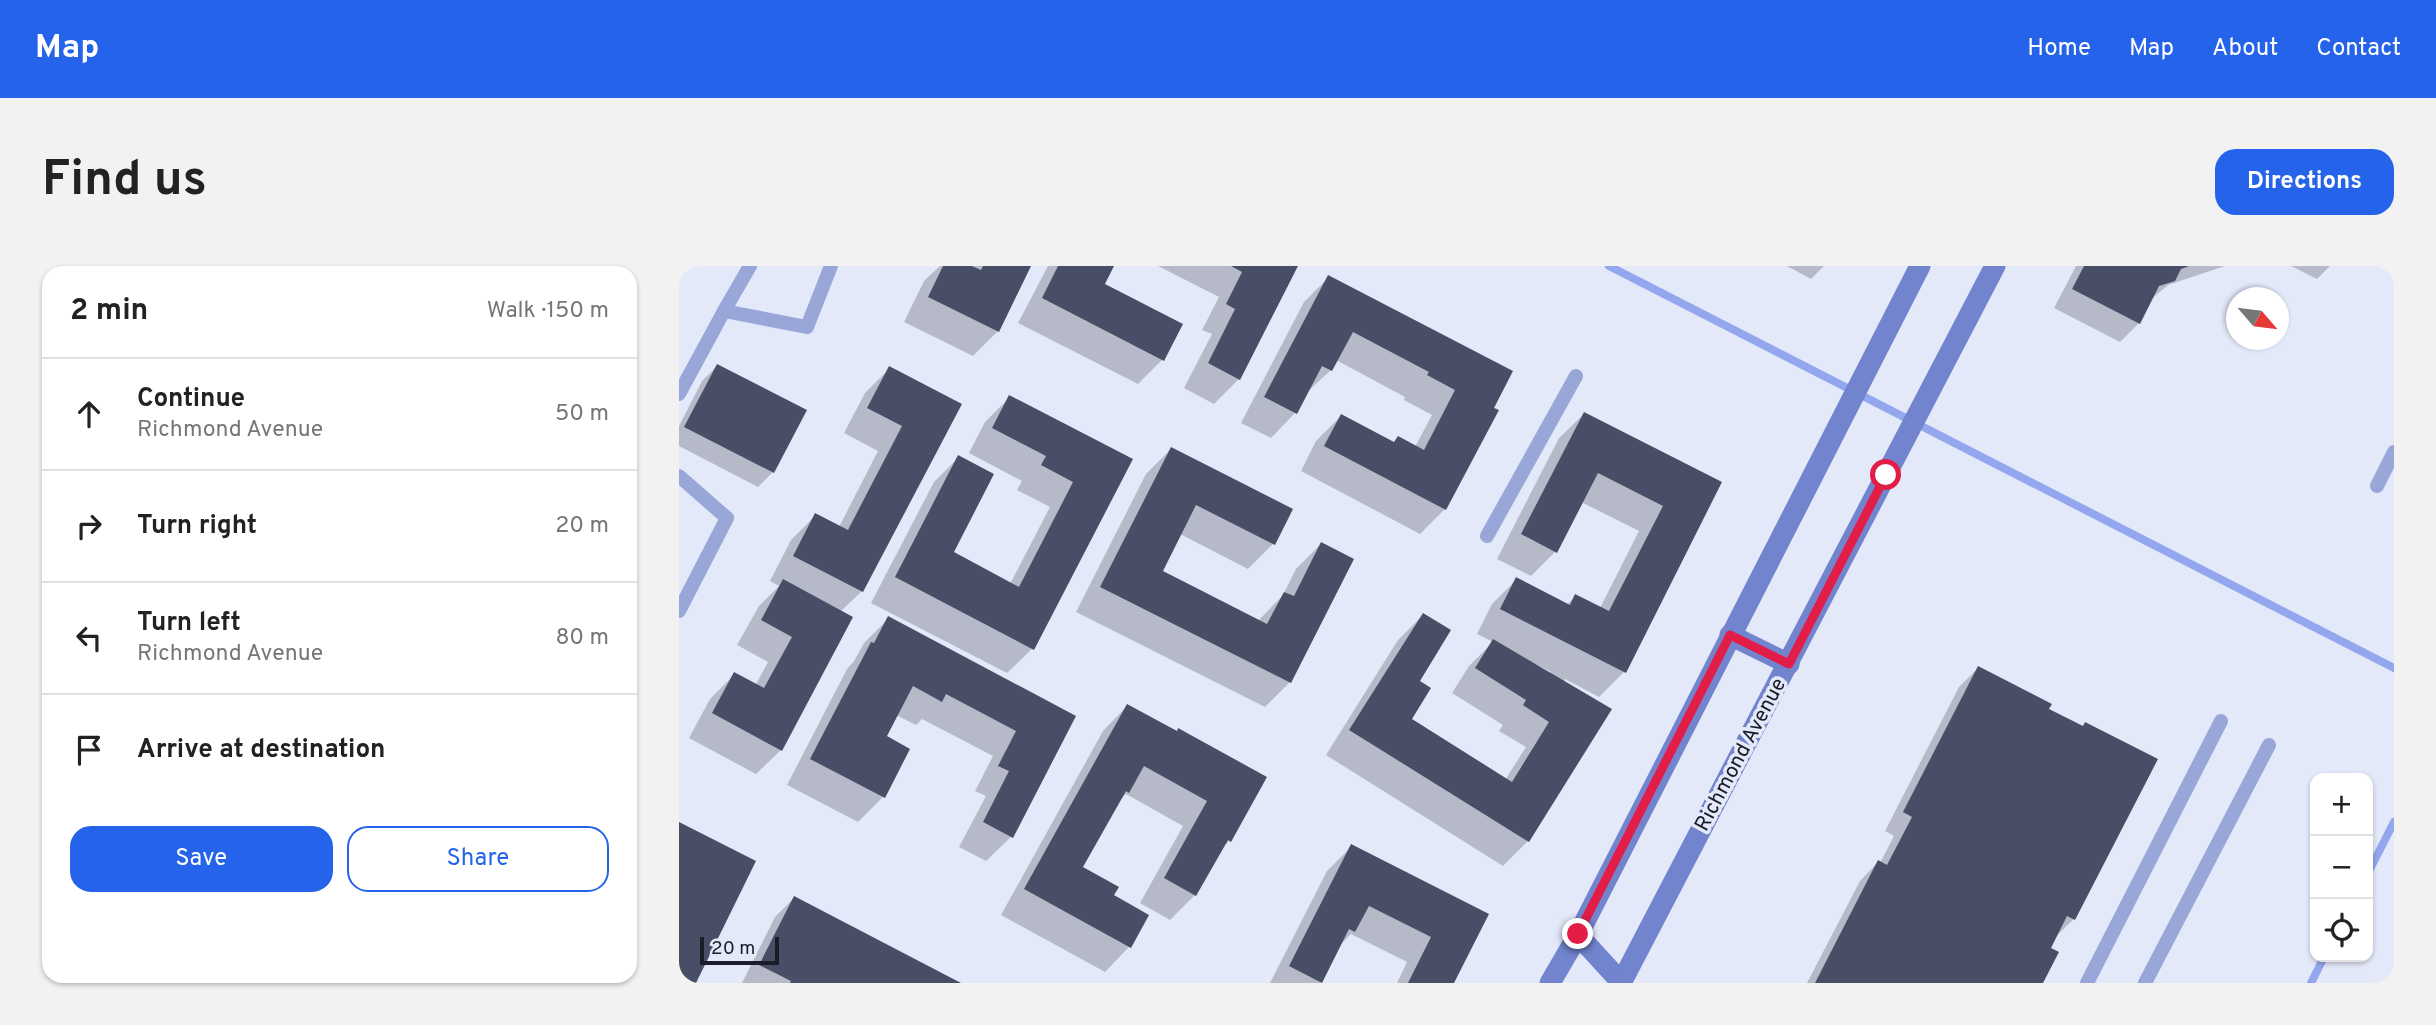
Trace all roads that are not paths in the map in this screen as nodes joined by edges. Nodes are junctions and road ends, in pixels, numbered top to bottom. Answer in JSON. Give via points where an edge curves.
{"nodes":[{"id":1,"x":750,"y":266,"type":"edge"},
{"id":2,"x":831,"y":266,"type":"edge"},
{"id":3,"x":1920,"y":266,"type":"edge"},
{"id":4,"x":1995,"y":266,"type":"edge"},
{"id":5,"x":724,"y":311,"type":"junction"},
{"id":6,"x":1576,"y":376,"type":"dead end"},
{"id":7,"x":679,"y":394,"type":"edge"},
{"id":8,"x":2394,"y":452,"type":"edge"},
{"id":9,"x":679,"y":476,"type":"edge"},
{"id":10,"x":2377,"y":486,"type":"dead end"},
{"id":11,"x":1487,"y":536,"type":"dead end"},
{"id":12,"x":679,"y":611,"type":"edge"},
{"id":13,"x":1730,"y":635,"type":"junction"},
{"id":14,"x":1789,"y":664,"type":"junction"},
{"id":15,"x":2221,"y":721,"type":"dead end"},
{"id":16,"x":2269,"y":745,"type":"dead end"},
{"id":17,"x":1578,"y":934,"type":"junction"},
{"id":18,"x":1621,"y":982,"type":"edge"},
{"id":19,"x":1550,"y":983,"type":"edge"},
{"id":20,"x":2087,"y":983,"type":"edge"},
{"id":21,"x":2145,"y":983,"type":"edge"}],
"edges":[{"from":1,"to":5,"type":"lane"},
{"from":2,"to":5,"type":"lane","via":[[807,327]]},
{"from":3,"to":13,"type":"main road"},
{"from":4,"to":14,"type":"main road","name":"Richmond Avenue"},
{"from":5,"to":7,"type":"lane"},
{"from":6,"to":11,"type":"lane"},
{"from":8,"to":10,"type":"lane"},
{"from":9,"to":12,"type":"lane","via":[[727,518]]},
{"from":13,"to":14,"type":"main road"},
{"from":13,"to":17,"type":"main road"},
{"from":14,"to":18,"type":"main road","name":"Richmond Avenue"},
{"from":15,"to":20,"type":"lane"},
{"from":16,"to":21,"type":"lane"},
{"from":17,"to":18,"type":"main road"},
{"from":17,"to":19,"type":"main road"}]}
